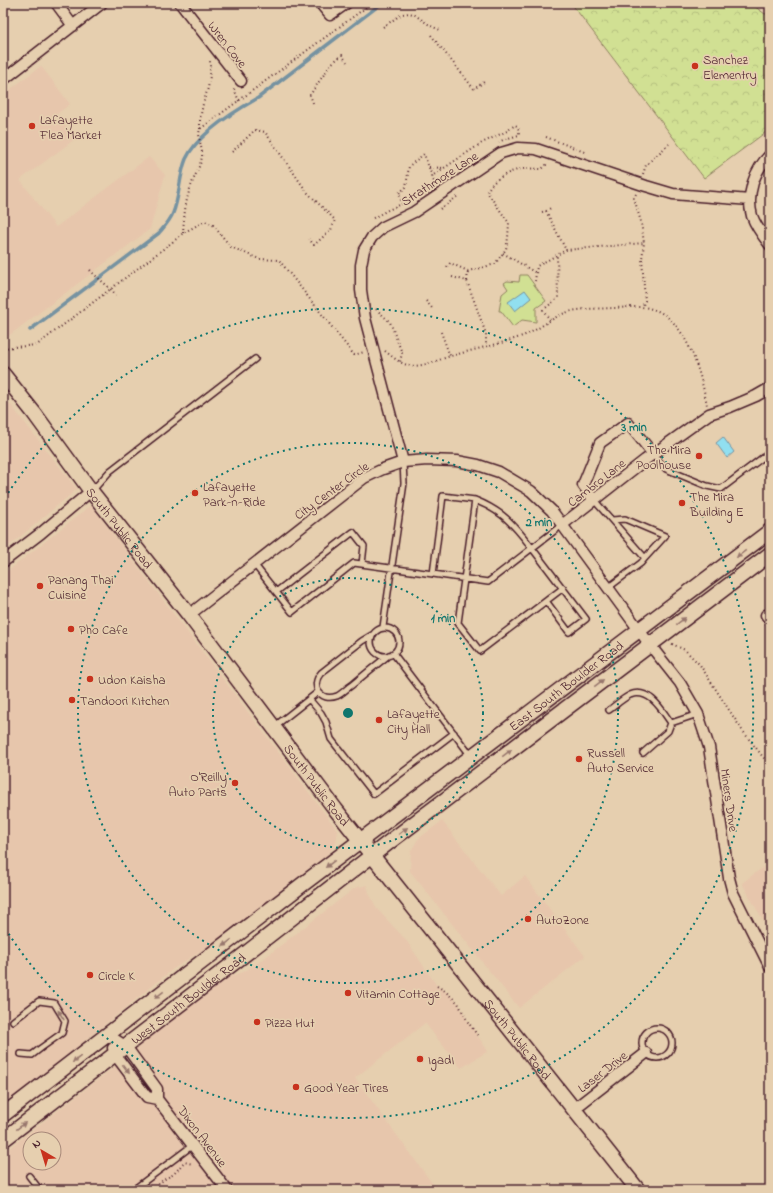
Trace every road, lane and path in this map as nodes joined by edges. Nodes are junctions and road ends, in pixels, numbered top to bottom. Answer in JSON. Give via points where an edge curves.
{"nodes":[{"id":1,"x":56,"y":3,"type":"edge"},
{"id":2,"x":102,"y":3,"type":"edge"},
{"id":3,"x":180,"y":3,"type":"edge"},
{"id":4,"x":320,"y":3,"type":"edge"},
{"id":5,"x":347,"y":3,"type":"edge"},
{"id":6,"x":372,"y":3,"type":"edge"},
{"id":7,"x":73,"y":26,"type":"junction"},
{"id":8,"x":383,"y":26,"type":"dead end"},
{"id":9,"x":440,"y":30,"type":"dead end"},
{"id":10,"x":431,"y":35,"type":"dead end"},
{"id":11,"x":210,"y":58,"type":"dead end"},
{"id":12,"x":347,"y":62,"type":"dead end"},
{"id":13,"x":3,"y":80,"type":"edge"},
{"id":14,"x":484,"y":82,"type":"dead end"},
{"id":15,"x":237,"y":85,"type":"joint"},
{"id":16,"x":239,"y":101,"type":"junction"},
{"id":17,"x":314,"y":103,"type":"dead end"},
{"id":18,"x":200,"y":129,"type":"junction"},
{"id":19,"x":546,"y":137,"type":"dead end"},
{"id":20,"x":494,"y":144,"type":"dead end"},
{"id":21,"x":669,"y":144,"type":"dead end"},
{"id":22,"x":232,"y":152,"type":"dead end"},
{"id":23,"x":587,"y":153,"type":"dead end"},
{"id":24,"x":770,"y":155,"type":"edge"},
{"id":25,"x":540,"y":159,"type":"dead end"},
{"id":26,"x":429,"y":166,"type":"junction"},
{"id":27,"x":444,"y":168,"type":"junction"},
{"id":28,"x":432,"y":176,"type":"junction"},
{"id":29,"x":642,"y":179,"type":"dead end"},
{"id":30,"x":440,"y":183,"type":"dead end"},
{"id":31,"x":636,"y":192,"type":"dead end"},
{"id":32,"x":416,"y":198,"type":"dead end"},
{"id":33,"x":750,"y":200,"type":"junction"},
{"id":34,"x":402,"y":204,"type":"junction"},
{"id":35,"x":552,"y":206,"type":"dead end"},
{"id":36,"x":546,"y":211,"type":"junction"},
{"id":37,"x":542,"y":212,"type":"dead end"},
{"id":38,"x":373,"y":218,"type":"dead end"},
{"id":39,"x":183,"y":233,"type":"junction"},
{"id":40,"x":309,"y":239,"type":"dead end"},
{"id":41,"x":644,"y":243,"type":"junction"},
{"id":42,"x":770,"y":245,"type":"edge"},
{"id":43,"x":566,"y":250,"type":"junction"},
{"id":44,"x":503,"y":253,"type":"junction"},
{"id":45,"x":557,"y":254,"type":"junction"},
{"id":46,"x":447,"y":267,"type":"dead end"},
{"id":47,"x":90,"y":270,"type":"dead end"},
{"id":48,"x":468,"y":271,"type":"junction"},
{"id":49,"x":536,"y":273,"type":"junction"},
{"id":50,"x":452,"y":277,"type":"dead end"},
{"id":51,"x":467,"y":281,"type":"junction"},
{"id":52,"x":535,"y":281,"type":"dead end"},
{"id":53,"x":111,"y":289,"type":"junction"},
{"id":54,"x":116,"y":295,"type":"dead end"},
{"id":55,"x":426,"y":301,"type":"dead end"},
{"id":56,"x":642,"y":307,"type":"junction"},
{"id":57,"x":432,"y":308,"type":"dead end"},
{"id":58,"x":376,"y":310,"type":"dead end"},
{"id":59,"x":550,"y":320,"type":"junction"},
{"id":60,"x":441,"y":332,"type":"dead end"},
{"id":61,"x":486,"y":346,"type":"junction"},
{"id":62,"x":3,"y":348,"type":"edge"},
{"id":63,"x":373,"y":350,"type":"junction"},
{"id":64,"x":450,"y":356,"type":"junction"},
{"id":65,"x":255,"y":359,"type":"dead end"},
{"id":66,"x":400,"y":362,"type":"junction"},
{"id":67,"x":3,"y":374,"type":"edge"},
{"id":68,"x":770,"y":388,"type":"edge"},
{"id":69,"x":709,"y":414,"type":"junction"},
{"id":70,"x":770,"y":452,"type":"edge"},
{"id":71,"x":653,"y":454,"type":"junction"},
{"id":72,"x":403,"y":462,"type":"junction"},
{"id":73,"x":91,"y":492,"type":"junction"},
{"id":74,"x":475,"y":500,"type":"junction"},
{"id":75,"x":594,"y":500,"type":"junction"},
{"id":76,"x":612,"y":520,"type":"junction"},
{"id":77,"x":562,"y":525,"type":"junction"},
{"id":78,"x":770,"y":531,"type":"edge"},
{"id":79,"x":532,"y":548,"type":"junction"},
{"id":80,"x":770,"y":554,"type":"edge"},
{"id":81,"x":645,"y":558,"type":"junction"},
{"id":82,"x":3,"y":562,"type":"edge"},
{"id":83,"x":254,"y":564,"type":"junction"},
{"id":84,"x":362,"y":564,"type":"junction"},
{"id":85,"x":392,"y":568,"type":"junction"},
{"id":86,"x":433,"y":574,"type":"junction"},
{"id":87,"x":465,"y":578,"type":"junction"},
{"id":88,"x":609,"y":587,"type":"junction"},
{"id":89,"x":563,"y":588,"type":"junction"},
{"id":90,"x":276,"y":592,"type":"junction"},
{"id":91,"x":546,"y":601,"type":"junction"},
{"id":92,"x":189,"y":615,"type":"junction"},
{"id":93,"x":383,"y":627,"type":"junction"},
{"id":94,"x":640,"y":630,"type":"junction"},
{"id":95,"x":372,"y":635,"type":"junction"},
{"id":96,"x":653,"y":648,"type":"junction"},
{"id":97,"x":391,"y":654,"type":"junction"},
{"id":98,"x":318,"y":692,"type":"junction"},
{"id":99,"x":309,"y":699,"type":"junction"},
{"id":100,"x":609,"y":710,"type":"dead end"},
{"id":101,"x":698,"y":714,"type":"junction"},
{"id":102,"x":671,"y":723,"type":"junction"},
{"id":103,"x":273,"y":727,"type":"junction"},
{"id":104,"x":454,"y":733,"type":"junction"},
{"id":105,"x":643,"y":753,"type":"dead end"},
{"id":106,"x":472,"y":757,"type":"junction"},
{"id":107,"x":770,"y":766,"type":"edge"},
{"id":108,"x":361,"y":841,"type":"junction"},
{"id":109,"x":372,"y":855,"type":"junction"},
{"id":110,"x":770,"y":967,"type":"edge"},
{"id":111,"x":437,"y":986,"type":"dead end"},
{"id":112,"x":13,"y":1021,"type":"dead end"},
{"id":113,"x":108,"y":1035,"type":"junction"},
{"id":114,"x":478,"y":1036,"type":"dead end"},
{"id":115,"x":120,"y":1050,"type":"junction"},
{"id":116,"x":646,"y":1053,"type":"junction"},
{"id":117,"x":21,"y":1054,"type":"dead end"},
{"id":118,"x":574,"y":1109,"type":"junction"},
{"id":119,"x":3,"y":1115,"type":"edge"},
{"id":120,"x":3,"y":1140,"type":"edge"},
{"id":121,"x":193,"y":1144,"type":"junction"},
{"id":122,"x":196,"y":1165,"type":"dead end"},
{"id":123,"x":29,"y":1176,"type":"dead end"},
{"id":124,"x":40,"y":1190,"type":"edge"},
{"id":125,"x":133,"y":1190,"type":"edge"},
{"id":126,"x":153,"y":1190,"type":"edge"},
{"id":127,"x":227,"y":1190,"type":"edge"},
{"id":128,"x":638,"y":1190,"type":"edge"}],
"edges":[{"from":1,"to":7,"type":"street"},
{"from":2,"to":7,"type":"street"},
{"from":3,"to":15,"type":"street","name":"Wren Cove"},
{"from":4,"to":5,"type":"street","via":[[330,15]]},
{"from":6,"to":16,"type":"path"},
{"from":7,"to":13,"type":"street"},
{"from":8,"to":9,"type":"path","via":[[402,14],[410,13]]},
{"from":10,"to":14,"type":"path","via":[[474,88]]},
{"from":11,"to":18,"type":"path","via":[[210,76]]},
{"from":12,"to":17,"type":"path","via":[[342,55],[331,64],[310,96]]},
{"from":15,"to":16,"type":"path"},
{"from":16,"to":18,"type":"path"},
{"from":18,"to":39,"type":"path","via":[[202,158],[190,187]]},
{"from":19,"to":23,"type":"path"},
{"from":20,"to":27,"type":"path","via":[[519,135],[517,126],[482,143]]},
{"from":21,"to":29,"type":"path","via":[[646,165]]},
{"from":22,"to":40,"type":"path","via":[[255,130],[265,132],[307,192],[335,220],[331,230],[314,245]]},
{"from":24,"to":33,"type":"street","via":[[755,176]]},
{"from":25,"to":44,"type":"path","via":[[546,165],[542,169],[523,169],[502,176],[487,192],[509,223],[506,249]]},
{"from":26,"to":27,"type":"path"},
{"from":26,"to":28,"type":"path"},
{"from":26,"to":34,"type":"path","via":[[424,154],[409,166],[406,187],[398,193]]},
{"from":27,"to":28,"type":"path"},
{"from":28,"to":30,"type":"path","via":[[436,186]]},
{"from":31,"to":41,"type":"path","via":[[634,198]]},
{"from":32,"to":34,"type":"path"},
{"from":33,"to":42,"type":"street","via":[[752,215],[759,231]]},
{"from":33,"to":63,"type":"street","name":"Strathmore Lane","via":[[674,194],[536,149],[518,148],[501,153],[414,212],[383,227],[372,237],[364,250],[361,290],[364,318]]},
{"from":34,"to":38,"type":"path"},
{"from":35,"to":36,"type":"path"},
{"from":36,"to":37,"type":"path"},
{"from":36,"to":43,"type":"path"},
{"from":39,"to":53,"type":"path"},
{"from":39,"to":63,"type":"path","via":[[205,221],[213,224],[232,247],[259,259],[279,260],[354,355]]},
{"from":41,"to":43,"type":"path"},
{"from":41,"to":56,"type":"path","via":[[642,259],[645,301]]},
{"from":43,"to":45,"type":"path"},
{"from":44,"to":48,"type":"path","via":[[495,264]]},
{"from":44,"to":49,"type":"path"},
{"from":45,"to":49,"type":"path","via":[[537,266]]},
{"from":45,"to":59,"type":"path","via":[[558,298],[542,310]]},
{"from":46,"to":48,"type":"path","via":[[450,263]]},
{"from":47,"to":53,"type":"path"},
{"from":48,"to":51,"type":"path"},
{"from":49,"to":52,"type":"path"},
{"from":50,"to":51,"type":"path"},
{"from":51,"to":61,"type":"path","via":[[486,334]]},
{"from":53,"to":54,"type":"path"},
{"from":53,"to":62,"type":"path","via":[[37,345]]},
{"from":55,"to":57,"type":"path"},
{"from":56,"to":59,"type":"path","via":[[588,309],[568,312]]},
{"from":56,"to":69,"type":"path","via":[[662,313],[681,332],[702,381]]},
{"from":58,"to":66,"type":"path","via":[[390,322],[402,353]]},
{"from":59,"to":61,"type":"path","via":[[526,335]]},
{"from":60,"to":64,"type":"path"},
{"from":61,"to":64,"type":"path"},
{"from":63,"to":66,"type":"path","via":[[382,348]]},
{"from":63,"to":72,"type":"street","name":"Strathmore Lane"},
{"from":64,"to":66,"type":"path","via":[[421,366],[410,366]]},
{"from":65,"to":73,"type":"lane","via":[[110,472]]},
{"from":67,"to":73,"type":"main road","name":"South Public Road"},
{"from":68,"to":69,"type":"street","name":"Cambro Lane"},
{"from":69,"to":71,"type":"street","name":"Cambro Lane"},
{"from":70,"to":71,"type":"lane","via":[[721,489],[666,469]]},
{"from":71,"to":75,"type":"street","name":"Cambro Lane"},
{"from":71,"to":75,"type":"street","via":[[628,423],[600,443],[583,485]]},
{"from":72,"to":77,"type":"street","name":"City Center Circle","via":[[457,461],[499,472],[531,491],[552,511]]},
{"from":72,"to":83,"type":"street","name":"City Center Circle","via":[[364,478]]},
{"from":72,"to":85,"type":"lane","via":[[404,483]]},
{"from":73,"to":82,"type":"street"},
{"from":73,"to":92,"type":"main road","name":"South Public Road"},
{"from":74,"to":79,"type":"lane","via":[[503,516]]},
{"from":74,"to":86,"type":"lane","via":[[443,496]]},
{"from":74,"to":87,"type":"lane"},
{"from":75,"to":76,"type":"lane"},
{"from":75,"to":77,"type":"street","name":"Cambro Lane"},
{"from":76,"to":81,"type":"lane"},
{"from":76,"to":81,"type":"lane","via":[[625,519],[665,536]]},
{"from":77,"to":79,"type":"lane"},
{"from":77,"to":88,"type":"street","name":"City Center Circle"},
{"from":78,"to":94,"type":"main road","name":"East South Boulder Road","one_way":true},
{"from":79,"to":87,"type":"lane","via":[[488,582]]},
{"from":79,"to":89,"type":"lane"},
{"from":96,"to":80,"type":"main road","name":"East South Boulder Road","one_way":true},
{"from":81,"to":88,"type":"lane"},
{"from":83,"to":90,"type":"lane"},
{"from":83,"to":92,"type":"street","name":"City Center Circle"},
{"from":84,"to":85,"type":"lane"},
{"from":84,"to":90,"type":"lane","via":[[354,564],[292,612]]},
{"from":84,"to":90,"type":"lane","via":[[364,546],[353,532]]},
{"from":85,"to":86,"type":"lane"},
{"from":85,"to":93,"type":"lane"},
{"from":86,"to":87,"type":"lane"},
{"from":87,"to":91,"type":"lane","via":[[458,622],[480,651]]},
{"from":88,"to":94,"type":"street","name":"City Center Circle"},
{"from":89,"to":91,"type":"lane"},
{"from":89,"to":91,"type":"lane","via":[[586,619],[569,632]]},
{"from":92,"to":103,"type":"main road","name":"South Public Road"},
{"from":93,"to":95,"type":"lane","via":[[378,628]]},
{"from":93,"to":97,"type":"lane","via":[[392,629],[398,636],[399,645]]},
{"from":94,"to":96,"type":"street","name":"City Center Circle"},
{"from":94,"to":106,"type":"main road","name":"East South Boulder Road"},
{"from":95,"to":97,"type":"lane","via":[[372,649],[379,655]]},
{"from":95,"to":98,"type":"lane","via":[[321,673],[316,680]]},
{"from":96,"to":101,"type":"street","name":"Miners Drive","via":[[680,683]]},
{"from":96,"to":107,"type":"path","via":[[670,643],[685,650],[700,665],[742,730]]},
{"from":109,"to":96,"type":"main road","name":"East South Boulder Road","one_way":true},
{"from":97,"to":98,"type":"lane","via":[[337,696],[324,696]]},
{"from":97,"to":104,"type":"lane"},
{"from":98,"to":99,"type":"lane"},
{"from":99,"to":103,"type":"lane"},
{"from":99,"to":104,"type":"lane","via":[[321,712],[331,739],[374,794]]},
{"from":100,"to":102,"type":"lane","via":[[631,695],[641,694],[649,697]]},
{"from":101,"to":102,"type":"lane"},
{"from":101,"to":110,"type":"street","name":"Miners Drive","via":[[710,747],[733,893]]},
{"from":102,"to":105,"type":"lane","via":[[668,731]]},
{"from":103,"to":108,"type":"main road","name":"South Public Road"},
{"from":104,"to":106,"type":"lane"},
{"from":106,"to":108,"type":"main road","name":"East South Boulder Road"},
{"from":108,"to":109,"type":"main road","name":"South Public Road"},
{"from":108,"to":113,"type":"main road","name":"West South Boulder Road","one_way":true},
{"from":109,"to":115,"type":"main road","name":"West South Boulder Road"},
{"from":109,"to":118,"type":"main road","name":"South Public Road"},
{"from":111,"to":114,"type":"path","via":[[458,1003]]},
{"from":117,"to":112,"type":"lane","one_way":true,"via":[[32,1055],[62,1033],[65,1021],[54,1003],[38,1001]]},
{"from":113,"to":115,"type":"street","name":"Dixon Avenue"},
{"from":113,"to":119,"type":"main road","name":"West South Boulder Road","one_way":true},
{"from":120,"to":115,"type":"main road","name":"West South Boulder Road","one_way":true},
{"from":115,"to":121,"type":"street","name":"Dixon Avenue","via":[[147,1097],[157,1099]]},
{"from":116,"to":116,"type":"lane","via":[[656,1058],[667,1054],[672,1046],[671,1037],[665,1030],[656,1028],[647,1031],[642,1046]]},
{"from":116,"to":118,"type":"street","name":"Laser Drive"},
{"from":118,"to":128,"type":"main road","name":"South Public Road"},
{"from":121,"to":125,"type":"lane"},
{"from":121,"to":127,"type":"street","name":"Dixon Avenue"},
{"from":122,"to":126,"type":"path","via":[[184,1162],[174,1174]]},
{"from":123,"to":124,"type":"lane"}]}
